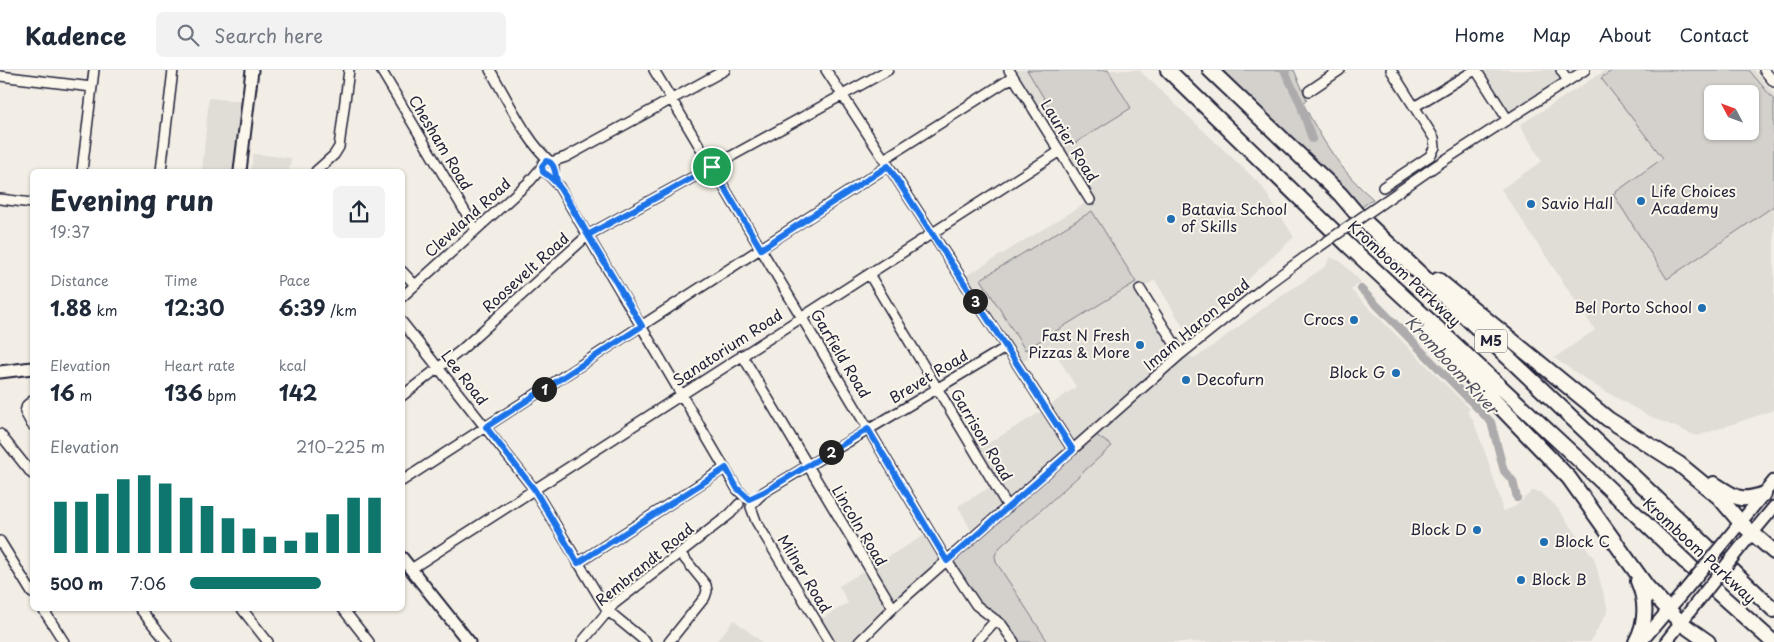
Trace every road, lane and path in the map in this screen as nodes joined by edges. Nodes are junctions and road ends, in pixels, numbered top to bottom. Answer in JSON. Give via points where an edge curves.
{"nodes":[{"id":1,"x":94,"y":70,"type":"edge"},
{"id":2,"x":173,"y":70,"type":"edge"},
{"id":3,"x":252,"y":70,"type":"edge"},
{"id":4,"x":348,"y":70,"type":"edge"},
{"id":5,"x":381,"y":70,"type":"edge"},
{"id":6,"x":490,"y":70,"type":"edge"},
{"id":7,"x":654,"y":70,"type":"edge"},
{"id":8,"x":725,"y":70,"type":"edge"},
{"id":9,"x":826,"y":70,"type":"edge"},
{"id":10,"x":888,"y":70,"type":"edge"},
{"id":11,"x":1168,"y":70,"type":"edge"},
{"id":12,"x":1210,"y":70,"type":"edge"},
{"id":13,"x":1340,"y":70,"type":"edge"},
{"id":14,"x":1391,"y":70,"type":"edge"},
{"id":15,"x":1475,"y":70,"type":"edge"},
{"id":16,"x":1561,"y":70,"type":"edge"},
{"id":17,"x":1586,"y":70,"type":"edge"},
{"id":18,"x":1764,"y":70,"type":"edge"},
{"id":19,"x":1010,"y":73,"type":"edge"},
{"id":20,"x":0,"y":76,"type":"edge"},
{"id":21,"x":1568,"y":81,"type":"junction"},
{"id":22,"x":1774,"y":82,"type":"edge"},
{"id":23,"x":92,"y":87,"type":"junction"},
{"id":24,"x":1309,"y":91,"type":"dead end"},
{"id":25,"x":842,"y":95,"type":"junction"},
{"id":26,"x":672,"y":100,"type":"junction"},
{"id":27,"x":1414,"y":106,"type":"junction"},
{"id":28,"x":1508,"y":120,"type":"junction"},
{"id":29,"x":1060,"y":151,"type":"junction"},
{"id":30,"x":886,"y":163,"type":"junction"},
{"id":31,"x":712,"y":167,"type":"junction"},
{"id":32,"x":548,"y":168,"type":"junction"},
{"id":33,"x":82,"y":169,"type":"edge"},
{"id":34,"x":161,"y":169,"type":"edge"},
{"id":35,"x":240,"y":169,"type":"edge"},
{"id":36,"x":318,"y":169,"type":"edge"},
{"id":37,"x":1383,"y":187,"type":"dead end"},
{"id":38,"x":1340,"y":194,"type":"junction"},
{"id":39,"x":0,"y":199,"type":"edge"},
{"id":40,"x":1090,"y":200,"type":"dead end"},
{"id":41,"x":30,"y":203,"type":"edge"},
{"id":42,"x":476,"y":230,"type":"junction"},
{"id":43,"x":932,"y":234,"type":"junction"},
{"id":44,"x":588,"y":235,"type":"junction"},
{"id":45,"x":1349,"y":246,"type":"junction"},
{"id":46,"x":761,"y":249,"type":"junction"},
{"id":47,"x":405,"y":274,"type":"edge"},
{"id":48,"x":869,"y":274,"type":"junction"},
{"id":49,"x":415,"y":285,"type":"junction"},
{"id":50,"x":1140,"y":289,"type":"dead end"},
{"id":51,"x":405,"y":294,"type":"edge"},
{"id":52,"x":802,"y":317,"type":"junction"},
{"id":53,"x":405,"y":326,"type":"edge"},
{"id":54,"x":642,"y":326,"type":"junction"},
{"id":55,"x":1005,"y":348,"type":"junction"},
{"id":56,"x":1181,"y":354,"type":"junction"},
{"id":57,"x":742,"y":355,"type":"junction"},
{"id":58,"x":30,"y":368,"type":"edge"},
{"id":59,"x":438,"y":368,"type":"junction"},
{"id":60,"x":0,"y":372,"type":"edge"},
{"id":61,"x":937,"y":388,"type":"junction"},
{"id":62,"x":405,"y":394,"type":"edge"},
{"id":63,"x":682,"y":394,"type":"junction"},
{"id":64,"x":30,"y":402,"type":"edge"},
{"id":65,"x":30,"y":422,"type":"edge"},
{"id":66,"x":486,"y":427,"type":"junction"},
{"id":67,"x":868,"y":429,"type":"junction"},
{"id":68,"x":0,"y":434,"type":"edge"},
{"id":69,"x":1073,"y":450,"type":"junction"},
{"id":70,"x":1679,"y":464,"type":"junction"},
{"id":71,"x":807,"y":466,"type":"junction"},
{"id":72,"x":726,"y":468,"type":"junction"},
{"id":73,"x":30,"y":472,"type":"edge"},
{"id":74,"x":405,"y":479,"type":"edge"},
{"id":75,"x":1774,"y":481,"type":"edge"},
{"id":76,"x":534,"y":489,"type":"junction"},
{"id":77,"x":1764,"y":494,"type":"junction"},
{"id":78,"x":746,"y":504,"type":"junction"},
{"id":79,"x":1008,"y":507,"type":"junction"},
{"id":80,"x":1774,"y":507,"type":"edge"},
{"id":81,"x":1741,"y":523,"type":"junction"},
{"id":82,"x":1753,"y":532,"type":"junction"},
{"id":83,"x":0,"y":541,"type":"edge"},
{"id":84,"x":1774,"y":552,"type":"edge"},
{"id":85,"x":680,"y":553,"type":"junction"},
{"id":86,"x":947,"y":561,"type":"junction"},
{"id":87,"x":405,"y":562,"type":"edge"},
{"id":88,"x":578,"y":563,"type":"junction"},
{"id":89,"x":1632,"y":566,"type":"junction"},
{"id":90,"x":411,"y":569,"type":"junction"},
{"id":91,"x":30,"y":590,"type":"edge"},
{"id":92,"x":892,"y":608,"type":"junction"},
{"id":93,"x":607,"y":610,"type":"junction"},
{"id":94,"x":1668,"y":610,"type":"junction"},
{"id":95,"x":1774,"y":610,"type":"edge"},
{"id":96,"x":44,"y":611,"type":"edge"},
{"id":97,"x":142,"y":611,"type":"edge"},
{"id":98,"x":244,"y":611,"type":"edge"},
{"id":99,"x":345,"y":611,"type":"edge"},
{"id":100,"x":996,"y":620,"type":"junction"},
{"id":101,"x":1681,"y":623,"type":"junction"},
{"id":102,"x":64,"y":642,"type":"edge"},
{"id":103,"x":167,"y":642,"type":"edge"},
{"id":104,"x":268,"y":642,"type":"edge"},
{"id":105,"x":370,"y":642,"type":"edge"},
{"id":106,"x":470,"y":642,"type":"edge"},
{"id":107,"x":582,"y":642,"type":"edge"},
{"id":108,"x":646,"y":642,"type":"edge"},
{"id":109,"x":669,"y":642,"type":"edge"},
{"id":110,"x":828,"y":642,"type":"edge"},
{"id":111,"x":859,"y":642,"type":"edge"},
{"id":112,"x":976,"y":642,"type":"edge"},
{"id":113,"x":1014,"y":642,"type":"edge"},
{"id":114,"x":1636,"y":642,"type":"edge"},
{"id":115,"x":1642,"y":642,"type":"edge"},
{"id":116,"x":1666,"y":642,"type":"edge"},
{"id":117,"x":1708,"y":642,"type":"edge"},
{"id":118,"x":1773,"y":642,"type":"edge"}],
"edges":[{"from":1,"to":23,"type":"street"},
{"from":2,"to":34,"type":"street"},
{"from":3,"to":35,"type":"main road"},
{"from":4,"to":36,"type":"street","via":[[339,147]]},
{"from":5,"to":42,"type":"street","name":"Chesham Road"},
{"from":6,"to":32,"type":"street","name":"Milner Road"},
{"from":7,"to":26,"type":"street","name":"Garfield Road"},
{"from":8,"to":26,"type":"street","name":"Cleveland Road"},
{"from":9,"to":25,"type":"street"},
{"from":10,"to":25,"type":"street","name":"Roosevelt Road"},
{"from":11,"to":45,"type":"highway","name":"Kromboom Parkway","number":"M5"},
{"from":12,"to":38,"type":"highway","name":"Kromboom Parkway","number":"M5"},
{"from":13,"to":24,"type":"street"},
{"from":14,"to":27,"type":"street"},
{"from":15,"to":27,"type":"street"},
{"from":15,"to":28,"type":"street"},
{"from":16,"to":21,"type":"street"},
{"from":17,"to":21,"type":"street","name":"Imam Haron Road"},
{"from":18,"to":22,"type":"street"},
{"from":19,"to":29,"type":"street","name":"Laurier Road"},
{"from":19,"to":30,"type":"street"},
{"from":20,"to":23,"type":"street"},
{"from":21,"to":28,"type":"street","name":"Imam Haron Road"},
{"from":23,"to":33,"type":"street"},
{"from":25,"to":30,"type":"street"},
{"from":25,"to":31,"type":"street","name":"Roosevelt Road"},
{"from":26,"to":31,"type":"street","name":"Garfield Road"},
{"from":26,"to":32,"type":"street","name":"Cleveland Road"},
{"from":27,"to":37,"type":"street","via":[[1434,138],[1434,152]]},
{"from":28,"to":56,"type":"street","name":"Imam Haron Road","bridge":true,"via":[[1312,251]]},
{"from":29,"to":40,"type":"street","name":"Laurier Road"},
{"from":29,"to":43,"type":"street","name":"Sanatorium Road"},
{"from":30,"to":43,"type":"street"},
{"from":30,"to":46,"type":"street"},
{"from":31,"to":44,"type":"street","name":"Roosevelt Road"},
{"from":31,"to":46,"type":"street","name":"Garfield Road"},
{"from":32,"to":42,"type":"street","name":"Cleveland Road"},
{"from":32,"to":44,"type":"street","name":"Milner Road"},
{"from":38,"to":70,"type":"highway","via":[[1448,288],[1608,419]]},
{"from":38,"to":95,"type":"highway","name":"Kromboom Parkway","number":"M5","via":[[1357,214]]},
{"from":39,"to":41,"type":"street"},
{"from":42,"to":49,"type":"street","name":"Cleveland Road"},
{"from":43,"to":48,"type":"street","name":"Sanatorium Road"},
{"from":43,"to":55,"type":"street"},
{"from":44,"to":54,"type":"street","name":"Milner Road"},
{"from":44,"to":59,"type":"street","name":"Roosevelt Road"},
{"from":45,"to":89,"type":"highway","via":[[1389,293],[1562,471]]},
{"from":45,"to":118,"type":"highway","name":"Kromboom Parkway","number":"M5"},
{"from":46,"to":52,"type":"street","name":"Garfield Road"},
{"from":46,"to":54,"type":"street"},
{"from":47,"to":49,"type":"street"},
{"from":48,"to":52,"type":"street","name":"Sanatorium Road"},
{"from":48,"to":61,"type":"street","name":"Garrison Road"},
{"from":49,"to":51,"type":"street","name":"Cleveland Road"},
{"from":50,"to":56,"type":"street"},
{"from":52,"to":57,"type":"street","name":"Sanatorium Road"},
{"from":52,"to":67,"type":"street","name":"Garfield Road"},
{"from":53,"to":59,"type":"street","name":"Lee Road"},
{"from":54,"to":63,"type":"street","name":"Milner Road"},
{"from":54,"to":66,"type":"street"},
{"from":55,"to":61,"type":"street","name":"Brevet Road"},
{"from":55,"to":69,"type":"street"},
{"from":56,"to":69,"type":"street","name":"Imam Haron Road"},
{"from":57,"to":63,"type":"street","name":"Sanatorium Road"},
{"from":57,"to":71,"type":"street","name":"Lincoln Road"},
{"from":58,"to":60,"type":"main road"},
{"from":59,"to":62,"type":"street","name":"Roosevelt Road"},
{"from":59,"to":66,"type":"street","name":"Lee Road"},
{"from":61,"to":67,"type":"street","name":"Brevet Road"},
{"from":61,"to":79,"type":"street","name":"Garrison Road"},
{"from":63,"to":72,"type":"street","name":"Milner Road"},
{"from":63,"to":76,"type":"street","name":"Sanatorium Road"},
{"from":64,"to":65,"type":"street","via":[[25,412]]},
{"from":66,"to":74,"type":"street"},
{"from":66,"to":76,"type":"street","name":"Lee Road"},
{"from":67,"to":71,"type":"street","name":"Brevet Road"},
{"from":67,"to":86,"type":"street","name":"Garfield Road"},
{"from":68,"to":73,"type":"street"},
{"from":69,"to":79,"type":"street","name":"Imam Haron Road"},
{"from":70,"to":77,"type":"highway","via":[[1738,498],[1750,499]]},
{"from":70,"to":81,"type":"highway","via":[[1720,497]]},
{"from":71,"to":78,"type":"street","name":"Brevet Road"},
{"from":71,"to":92,"type":"street","name":"Lincoln Road"},
{"from":72,"to":78,"type":"street","name":"Milner Road"},
{"from":72,"to":88,"type":"street"},
{"from":75,"to":77,"type":"main road"},
{"from":76,"to":88,"type":"street","name":"Lee Road"},
{"from":76,"to":90,"type":"street","name":"Sanatorium Road"},
{"from":77,"to":81,"type":"main road"},
{"from":78,"to":85,"type":"street","name":"Rembrandt Road"},
{"from":78,"to":110,"type":"street","name":"Milner Road"},
{"from":79,"to":86,"type":"street","name":"Imam Haron Road"},
{"from":80,"to":82,"type":"main road"},
{"from":81,"to":82,"type":"highway"},
{"from":81,"to":94,"type":"main road","bridge":true},
{"from":82,"to":84,"type":"highway"},
{"from":82,"to":101,"type":"main road","bridge":true},
{"from":83,"to":91,"type":"street"},
{"from":85,"to":93,"type":"street","name":"Rembrandt Road"},
{"from":85,"to":109,"type":"street","via":[[706,585],[707,594]]},
{"from":86,"to":92,"type":"street","name":"Imam Haron Road"},
{"from":86,"to":100,"type":"street","name":"Garfield Road","via":[[976,604]]},
{"from":87,"to":90,"type":"main road"},
{"from":88,"to":93,"type":"street","name":"Lee Road"},
{"from":89,"to":94,"type":"highway"},
{"from":89,"to":114,"type":"highway","via":[[1645,610]]},
{"from":90,"to":106,"type":"main road"},
{"from":92,"to":111,"type":"street","name":"Imam Haron Road"},
{"from":93,"to":107,"type":"street","name":"Rembrandt Road"},
{"from":93,"to":108,"type":"street","name":"Lee Road"},
{"from":94,"to":101,"type":"highway"},
{"from":94,"to":115,"type":"main road"},
{"from":96,"to":102,"type":"street"},
{"from":97,"to":103,"type":"street"},
{"from":98,"to":104,"type":"street"},
{"from":99,"to":105,"type":"street"},
{"from":100,"to":112,"type":"street"},
{"from":100,"to":113,"type":"street","name":"Garfield Road"},
{"from":101,"to":116,"type":"main road"},
{"from":101,"to":117,"type":"highway"}]}
